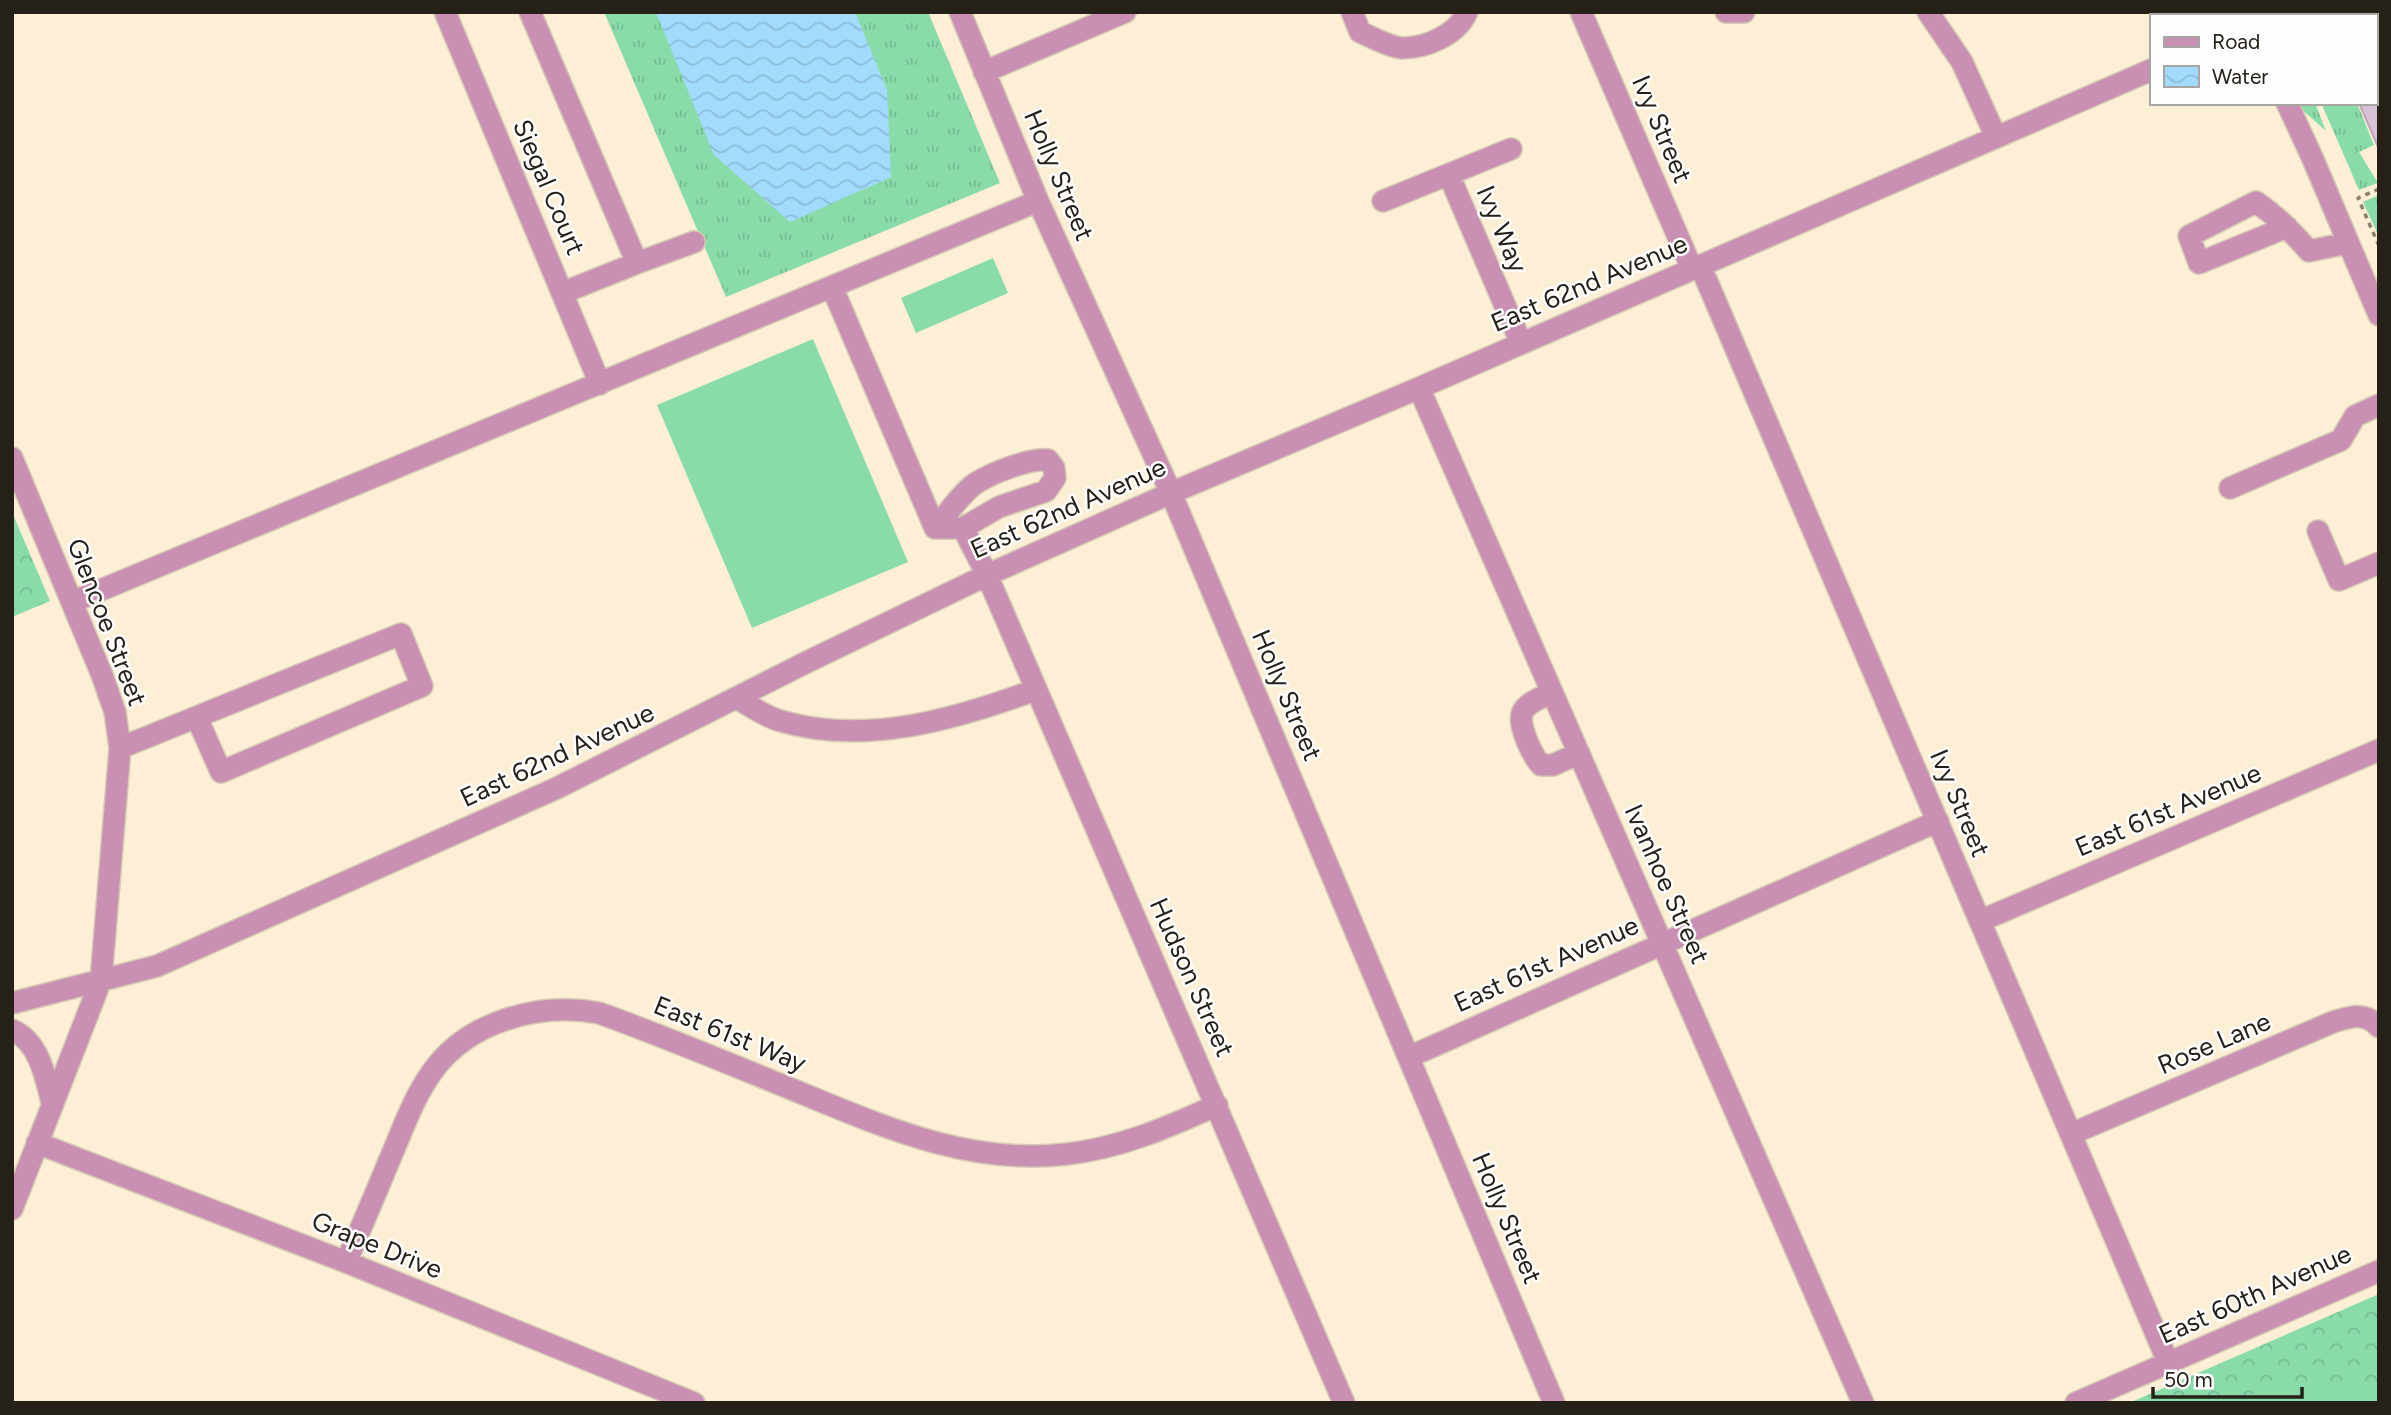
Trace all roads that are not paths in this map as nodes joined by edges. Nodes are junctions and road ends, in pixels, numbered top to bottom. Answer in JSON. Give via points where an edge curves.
{"nodes":[{"id":1,"x":446,"y":12,"type":"edge"},
{"id":2,"x":530,"y":12,"type":"edge"},
{"id":3,"x":960,"y":12,"type":"edge"},
{"id":4,"x":1125,"y":12,"type":"edge"},
{"id":5,"x":1352,"y":12,"type":"edge"},
{"id":6,"x":1467,"y":12,"type":"edge"},
{"id":7,"x":1581,"y":12,"type":"edge"},
{"id":8,"x":1726,"y":12,"type":"edge"},
{"id":9,"x":1744,"y":12,"type":"edge"},
{"id":10,"x":1928,"y":12,"type":"edge"},
{"id":11,"x":2150,"y":70,"type":"edge"},
{"id":12,"x":984,"y":72,"type":"junction"},
{"id":13,"x":2288,"y":105,"type":"edge"},
{"id":14,"x":1996,"y":137,"type":"junction"},
{"id":15,"x":1511,"y":149,"type":"dead end"},
{"id":16,"x":1449,"y":175,"type":"junction"},
{"id":17,"x":1038,"y":201,"type":"junction"},
{"id":18,"x":1382,"y":201,"type":"dead end"},
{"id":19,"x":2287,"y":227,"type":"dead end"},
{"id":20,"x":694,"y":242,"type":"dead end"},
{"id":21,"x":2348,"y":243,"type":"junction"},
{"id":22,"x":637,"y":263,"type":"junction"},
{"id":23,"x":1696,"y":267,"type":"junction"},
{"id":24,"x":832,"y":287,"type":"junction"},
{"id":25,"x":562,"y":293,"type":"junction"},
{"id":26,"x":2379,"y":315,"type":"edge"},
{"id":27,"x":1521,"y":342,"type":"junction"},
{"id":28,"x":600,"y":384,"type":"junction"},
{"id":29,"x":1419,"y":388,"type":"junction"},
{"id":30,"x":2379,"y":405,"type":"edge"},
{"id":31,"x":12,"y":458,"type":"edge"},
{"id":32,"x":2230,"y":488,"type":"dead end"},
{"id":33,"x":1171,"y":493,"type":"junction"},
{"id":34,"x":935,"y":528,"type":"junction"},
{"id":35,"x":962,"y":528,"type":"junction"},
{"id":36,"x":2318,"y":531,"type":"dead end"},
{"id":37,"x":2379,"y":563,"type":"edge"},
{"id":38,"x":986,"y":575,"type":"junction"},
{"id":39,"x":72,"y":602,"type":"junction"},
{"id":40,"x":1035,"y":690,"type":"junction"},
{"id":41,"x":1552,"y":692,"type":"junction"},
{"id":42,"x":738,"y":699,"type":"junction"},
{"id":43,"x":197,"y":718,"type":"junction"},
{"id":44,"x":120,"y":748,"type":"junction"},
{"id":45,"x":2379,"y":750,"type":"edge"},
{"id":46,"x":1579,"y":752,"type":"junction"},
{"id":47,"x":1938,"y":821,"type":"junction"},
{"id":48,"x":1980,"y":921,"type":"junction"},
{"id":49,"x":1662,"y":943,"type":"junction"},
{"id":50,"x":101,"y":980,"type":"junction"},
{"id":51,"x":12,"y":1003,"type":"edge"},
{"id":52,"x":2379,"y":1027,"type":"edge"},
{"id":53,"x":12,"y":1030,"type":"edge"},
{"id":54,"x":1409,"y":1057,"type":"junction"},
{"id":55,"x":52,"y":1103,"type":"junction"},
{"id":56,"x":1217,"y":1105,"type":"junction"},
{"id":57,"x":2071,"y":1134,"type":"junction"},
{"id":58,"x":37,"y":1143,"type":"junction"},
{"id":59,"x":12,"y":1209,"type":"edge"},
{"id":60,"x":346,"y":1262,"type":"junction"},
{"id":61,"x":2379,"y":1270,"type":"edge"},
{"id":62,"x":2168,"y":1362,"type":"junction"},
{"id":63,"x":694,"y":1403,"type":"edge"},
{"id":64,"x":1345,"y":1403,"type":"edge"},
{"id":65,"x":1554,"y":1403,"type":"edge"},
{"id":66,"x":1863,"y":1403,"type":"edge"},
{"id":67,"x":2076,"y":1403,"type":"edge"}],
"edges":[{"from":1,"to":25,"type":"street","name":"Siegal Court"},
{"from":2,"to":22,"type":"street"},
{"from":3,"to":12,"type":"street","name":"Holly Street"},
{"from":4,"to":12,"type":"street"},
{"from":5,"to":6,"type":"street","via":[[1360,32],[1399,48],[1424,45],[1451,33]]},
{"from":7,"to":23,"type":"street","name":"Ivy Street"},
{"from":8,"to":9,"type":"street"},
{"from":10,"to":14,"type":"street","via":[[1962,62]]},
{"from":11,"to":14,"type":"street","name":"East 62nd Avenue"},
{"from":12,"to":17,"type":"street","name":"Holly Street"},
{"from":13,"to":21,"type":"street"},
{"from":14,"to":23,"type":"street","name":"East 62nd Avenue"},
{"from":15,"to":16,"type":"street"},
{"from":16,"to":18,"type":"street"},
{"from":16,"to":27,"type":"street","name":"Ivy Way"},
{"from":17,"to":24,"type":"street"},
{"from":17,"to":33,"type":"street","name":"Holly Street"},
{"from":19,"to":21,"type":"street","via":[[2309,251]]},
{"from":20,"to":22,"type":"street"},
{"from":21,"to":26,"type":"street"},
{"from":22,"to":25,"type":"street"},
{"from":23,"to":27,"type":"street","name":"East 62nd Avenue"},
{"from":23,"to":47,"type":"street","name":"Ivy Street"},
{"from":24,"to":28,"type":"street"},
{"from":24,"to":34,"type":"street"},
{"from":25,"to":28,"type":"street","name":"Siegal Court"},
{"from":27,"to":29,"type":"street","name":"East 62nd Avenue"},
{"from":28,"to":39,"type":"street"},
{"from":29,"to":33,"type":"street","name":"East 62nd Avenue"},
{"from":29,"to":41,"type":"street","name":"Ivanhoe Street"},
{"from":30,"to":32,"type":"street","via":[[2355,416],[2341,440]]},
{"from":31,"to":39,"type":"street","name":"Glencoe Street"},
{"from":33,"to":38,"type":"street","name":"East 62nd Avenue"},
{"from":33,"to":54,"type":"street","name":"Holly Street"},
{"from":34,"to":35,"type":"street"},
{"from":34,"to":35,"type":"street","via":[[974,484],[1039,459],[1048,460],[1054,468],[1055,478],[1046,491],[999,507]]},
{"from":35,"to":38,"type":"street","name":"Hudson Street"},
{"from":36,"to":37,"type":"street","via":[[2339,580]]},
{"from":38,"to":40,"type":"street","name":"Hudson Street"},
{"from":38,"to":42,"type":"street","name":"East 62nd Avenue"},
{"from":39,"to":44,"type":"street","name":"Glencoe Street","via":[[115,712]]},
{"from":40,"to":42,"type":"street","via":[[929,723],[842,730],[780,721]]},
{"from":40,"to":56,"type":"street","name":"Hudson Street"},
{"from":41,"to":46,"type":"street","name":"Ivanhoe Street"},
{"from":41,"to":46,"type":"street","via":[[1526,705],[1521,714],[1520,724],[1535,759],[1541,765],[1553,765]]},
{"from":42,"to":50,"type":"street","name":"East 62nd Avenue","via":[[557,788],[157,966]]},
{"from":43,"to":43,"type":"street","via":[[401,634],[422,686],[220,772]]},
{"from":43,"to":44,"type":"street"},
{"from":44,"to":50,"type":"street","name":"Glencoe Street"},
{"from":45,"to":48,"type":"street","name":"East 61st Avenue"},
{"from":46,"to":49,"type":"street","name":"Ivanhoe Street"},
{"from":47,"to":48,"type":"street","name":"Ivy Street"},
{"from":47,"to":49,"type":"street","name":"East 61st Avenue"},
{"from":48,"to":57,"type":"street","name":"Ivy Street"},
{"from":49,"to":54,"type":"street","name":"East 61st Avenue"},
{"from":49,"to":66,"type":"street","name":"Ivanhoe Street"},
{"from":50,"to":51,"type":"street","name":"East 62nd Avenue"},
{"from":50,"to":55,"type":"street","name":"Glencoe Street"},
{"from":52,"to":57,"type":"street","name":"Rose Lane","via":[[2367,1017],[2333,1022]]},
{"from":53,"to":55,"type":"street","via":[[30,1043]]},
{"from":54,"to":65,"type":"street","name":"Holly Street"},
{"from":55,"to":58,"type":"street","name":"Glencoe Street"},
{"from":56,"to":60,"type":"street","name":"East 61st Way","via":[[1110,1147],[1044,1156],[992,1155],[892,1130],[599,1013],[569,1009],[531,1012],[469,1037],[432,1071],[414,1101]]},
{"from":56,"to":64,"type":"street","name":"Hudson Street"},
{"from":57,"to":62,"type":"street","name":"Ivy Street"},
{"from":58,"to":59,"type":"street","name":"Glencoe Street"},
{"from":58,"to":60,"type":"street","name":"Grape Drive"},
{"from":60,"to":63,"type":"street","name":"Grape Drive"},
{"from":61,"to":62,"type":"street","name":"East 60th Avenue"},
{"from":62,"to":67,"type":"street","name":"East 60th Avenue"}]}
